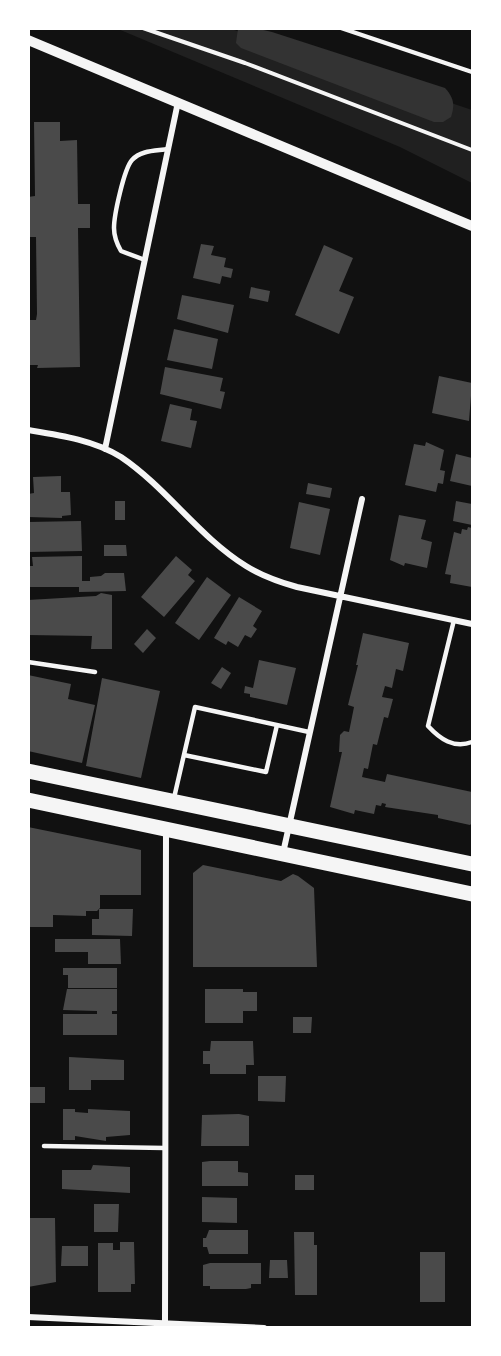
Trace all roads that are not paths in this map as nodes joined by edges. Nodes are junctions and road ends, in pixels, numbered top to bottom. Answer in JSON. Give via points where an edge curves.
{"nodes":[{"id":1,"x":28,"y":40,"type":"edge"},
{"id":2,"x":178,"y":102,"type":"junction"},
{"id":3,"x":168,"y":149,"type":"junction"},
{"id":4,"x":472,"y":226,"type":"edge"},
{"id":5,"x":145,"y":260,"type":"junction"},
{"id":6,"x":28,"y":429,"type":"edge"},
{"id":7,"x":105,"y":449,"type":"junction"},
{"id":8,"x":362,"y":499,"type":"dead end"},
{"id":9,"x":338,"y":596,"type":"junction"},
{"id":10,"x":453,"y":620,"type":"junction"},
{"id":11,"x":472,"y":624,"type":"edge"},
{"id":12,"x":28,"y":662,"type":"edge"},
{"id":13,"x":95,"y":672,"type":"dead end"},
{"id":14,"x":277,"y":725,"type":"junction"},
{"id":15,"x":309,"y":732,"type":"junction"},
{"id":16,"x":472,"y":742,"type":"edge"},
{"id":17,"x":184,"y":755,"type":"junction"},
{"id":18,"x":28,"y":771,"type":"edge"},
{"id":19,"x":28,"y":800,"type":"edge"},
{"id":20,"x":173,"y":801,"type":"junction"},
{"id":21,"x":289,"y":825,"type":"junction"},
{"id":22,"x":166,"y":829,"type":"junction"},
{"id":23,"x":283,"y":854,"type":"junction"},
{"id":24,"x":472,"y":864,"type":"edge"},
{"id":25,"x":472,"y":894,"type":"edge"},
{"id":26,"x":44,"y":1146,"type":"dead end"},
{"id":27,"x":165,"y":1148,"type":"junction"},
{"id":28,"x":28,"y":1317,"type":"edge"},
{"id":29,"x":165,"y":1323,"type":"junction"},
{"id":30,"x":190,"y":1326,"type":"edge"},
{"id":31,"x":264,"y":1328,"type":"edge"}],
"edges":[{"from":1,"to":2,"type":"street"},
{"from":2,"to":3,"type":"street"},
{"from":2,"to":4,"type":"street"},
{"from":3,"to":5,"type":"street"},
{"from":3,"to":5,"type":"lane","via":[[141,153],[133,159],[127,169],[114,227],[121,251]]},
{"from":5,"to":7,"type":"street"},
{"from":6,"to":7,"type":"street"},
{"from":7,"to":9,"type":"street","via":[[156,485],[245,566],[270,579]]},
{"from":8,"to":9,"type":"street"},
{"from":9,"to":10,"type":"street"},
{"from":9,"to":15,"type":"street"},
{"from":10,"to":11,"type":"street"},
{"from":10,"to":16,"type":"lane","via":[[428,726],[449,743]]},
{"from":12,"to":13,"type":"lane"},
{"from":14,"to":15,"type":"lane"},
{"from":14,"to":17,"type":"lane","via":[[266,772]]},
{"from":14,"to":17,"type":"lane","via":[[195,707]]},
{"from":15,"to":21,"type":"street"},
{"from":17,"to":20,"type":"lane"},
{"from":18,"to":20,"type":"main road"},
{"from":19,"to":22,"type":"main road"},
{"from":20,"to":21,"type":"main road"},
{"from":21,"to":23,"type":"street"},
{"from":21,"to":24,"type":"main road"},
{"from":22,"to":23,"type":"main road"},
{"from":22,"to":27,"type":"street"},
{"from":23,"to":25,"type":"main road"},
{"from":26,"to":27,"type":"lane"},
{"from":27,"to":29,"type":"street"},
{"from":28,"to":29,"type":"street"},
{"from":29,"to":30,"type":"street"},
{"from":30,"to":31,"type":"street"}]}
